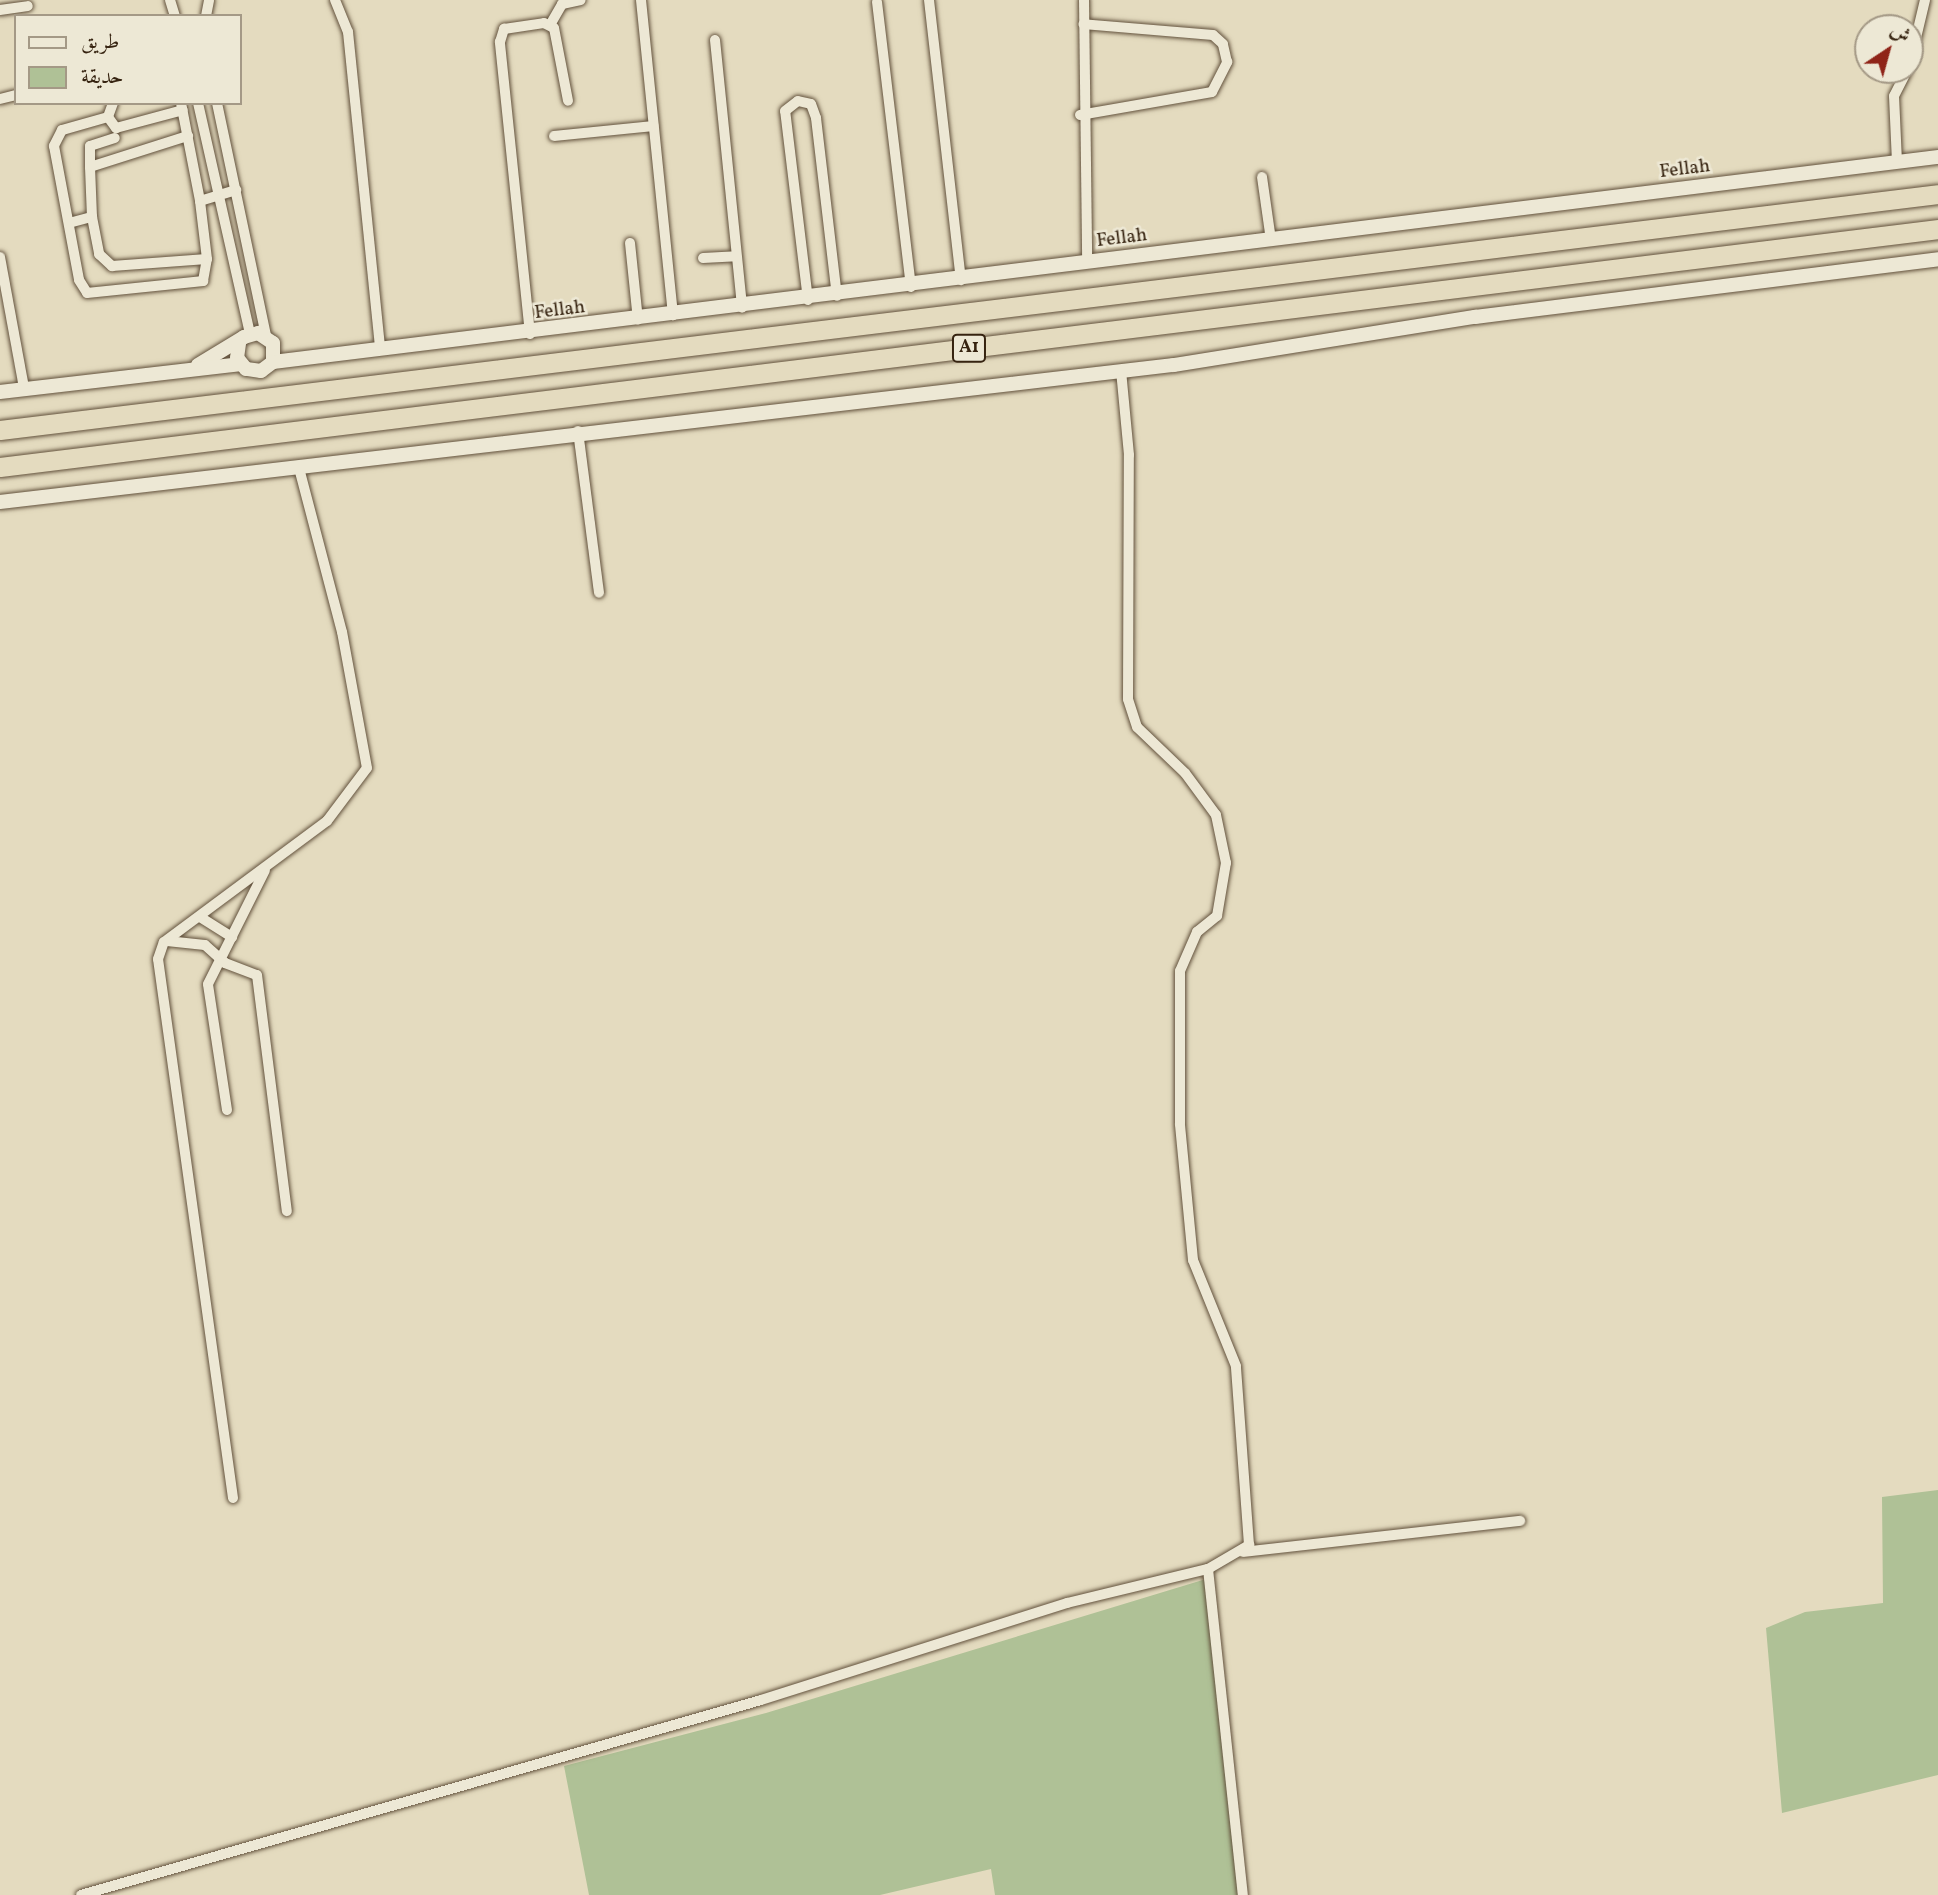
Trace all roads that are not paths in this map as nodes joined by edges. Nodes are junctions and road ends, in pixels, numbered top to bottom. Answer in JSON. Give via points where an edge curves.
{"nodes":[{"id":1,"x":335,"y":0,"type":"edge"},
{"id":2,"x":581,"y":0,"type":"edge"},
{"id":3,"x":641,"y":0,"type":"edge"},
{"id":4,"x":929,"y":0,"type":"edge"},
{"id":5,"x":1084,"y":0,"type":"edge"},
{"id":6,"x":877,"y":2,"type":"dead end"},
{"id":7,"x":28,"y":6,"type":"dead end"},
{"id":8,"x":0,"y":9,"type":"edge"},
{"id":9,"x":1083,"y":24,"type":"junction"},
{"id":10,"x":550,"y":25,"type":"junction"},
{"id":11,"x":715,"y":40,"type":"dead end"},
{"id":12,"x":1900,"y":84,"type":"edge"},
{"id":13,"x":568,"y":101,"type":"dead end"},
{"id":14,"x":112,"y":105,"type":"edge"},
{"id":15,"x":198,"y":105,"type":"edge"},
{"id":16,"x":217,"y":105,"type":"edge"},
{"id":17,"x":182,"y":106,"type":"edge"},
{"id":18,"x":1080,"y":115,"type":"junction"},
{"id":19,"x":108,"y":117,"type":"junction"},
{"id":20,"x":654,"y":126,"type":"junction"},
{"id":21,"x":115,"y":133,"type":"junction"},
{"id":22,"x":188,"y":136,"type":"junction"},
{"id":23,"x":554,"y":136,"type":"dead end"},
{"id":24,"x":1938,"y":157,"type":"edge"},
{"id":25,"x":120,"y":158,"type":"junction"},
{"id":26,"x":1897,"y":162,"type":"junction"},
{"id":27,"x":90,"y":167,"type":"junction"},
{"id":28,"x":1262,"y":177,"type":"dead end"},
{"id":29,"x":236,"y":190,"type":"junction"},
{"id":30,"x":1938,"y":194,"type":"edge"},
{"id":31,"x":219,"y":195,"type":"junction"},
{"id":32,"x":200,"y":201,"type":"junction"},
{"id":33,"x":92,"y":217,"type":"junction"},
{"id":34,"x":69,"y":223,"type":"junction"},
{"id":35,"x":1938,"y":229,"type":"edge"},
{"id":36,"x":1271,"y":240,"type":"junction"},
{"id":37,"x":630,"y":243,"type":"dead end"},
{"id":38,"x":736,"y":256,"type":"junction"},
{"id":39,"x":0,"y":257,"type":"edge"},
{"id":40,"x":703,"y":258,"type":"dead end"},
{"id":41,"x":1938,"y":258,"type":"edge"},
{"id":42,"x":207,"y":259,"type":"junction"},
{"id":43,"x":1087,"y":263,"type":"junction"},
{"id":44,"x":961,"y":280,"type":"junction"},
{"id":45,"x":911,"y":287,"type":"junction"},
{"id":46,"x":837,"y":296,"type":"junction"},
{"id":47,"x":808,"y":300,"type":"junction"},
{"id":48,"x":742,"y":308,"type":"junction"},
{"id":49,"x":673,"y":315,"type":"junction"},
{"id":50,"x":638,"y":320,"type":"junction"},
{"id":51,"x":530,"y":334,"type":"junction"},
{"id":52,"x":245,"y":338,"type":"junction"},
{"id":53,"x":269,"y":339,"type":"junction"},
{"id":54,"x":380,"y":348,"type":"junction"},
{"id":55,"x":311,"y":353,"type":"junction"},
{"id":56,"x":273,"y":362,"type":"junction"},
{"id":57,"x":241,"y":364,"type":"junction"},
{"id":58,"x":193,"y":367,"type":"junction"},
{"id":59,"x":1121,"y":370,"type":"junction"},
{"id":60,"x":24,"y":388,"type":"junction"},
{"id":61,"x":0,"y":392,"type":"edge"},
{"id":62,"x":0,"y":430,"type":"edge"},
{"id":63,"x":578,"y":431,"type":"junction"},
{"id":64,"x":0,"y":467,"type":"edge"},
{"id":65,"x":299,"y":468,"type":"junction"},
{"id":66,"x":0,"y":502,"type":"edge"},
{"id":67,"x":599,"y":593,"type":"dead end"},
{"id":68,"x":267,"y":868,"type":"junction"},
{"id":69,"x":200,"y":916,"type":"junction"},
{"id":70,"x":232,"y":937,"type":"junction"},
{"id":71,"x":164,"y":942,"type":"junction"},
{"id":72,"x":221,"y":960,"type":"junction"},
{"id":73,"x":227,"y":1110,"type":"dead end"},
{"id":74,"x":287,"y":1211,"type":"dead end"},
{"id":75,"x":233,"y":1498,"type":"dead end"},
{"id":76,"x":1520,"y":1521,"type":"dead end"},
{"id":77,"x":1243,"y":1552,"type":"junction"},
{"id":78,"x":1208,"y":1569,"type":"junction"},
{"id":79,"x":81,"y":1895,"type":"edge"},
{"id":80,"x":1243,"y":1895,"type":"edge"}],
"edges":[{"from":1,"to":54,"type":"street","via":[[348,32]]},
{"from":2,"to":10,"type":"street","via":[[562,4]]},
{"from":3,"to":20,"type":"street"},
{"from":4,"to":44,"type":"street"},
{"from":5,"to":9,"type":"street"},
{"from":6,"to":45,"type":"street"},
{"from":7,"to":8,"type":"street"},
{"from":9,"to":18,"type":"street"},
{"from":9,"to":18,"type":"street","via":[[1213,35],[1223,44],[1227,62],[1212,92]]},
{"from":10,"to":13,"type":"street"},
{"from":10,"to":51,"type":"street","via":[[512,26],[500,42]]},
{"from":11,"to":38,"type":"street"},
{"from":12,"to":26,"type":"street","via":[[1894,96]]},
{"from":14,"to":19,"type":"street"},
{"from":15,"to":31,"type":"street"},
{"from":16,"to":29,"type":"street"},
{"from":17,"to":21,"type":"street"},
{"from":17,"to":22,"type":"street"},
{"from":18,"to":43,"type":"street"},
{"from":19,"to":21,"type":"street"},
{"from":19,"to":34,"type":"street","via":[[68,127],[55,139]]},
{"from":20,"to":23,"type":"street"},
{"from":20,"to":49,"type":"street"},
{"from":21,"to":25,"type":"street"},
{"from":21,"to":27,"type":"street","via":[[90,146]]},
{"from":22,"to":25,"type":"street"},
{"from":22,"to":32,"type":"street"},
{"from":24,"to":26,"type":"street","name":"Fellah"},
{"from":25,"to":27,"type":"street"},
{"from":26,"to":36,"type":"street","name":"Fellah"},
{"from":27,"to":33,"type":"street"},
{"from":28,"to":36,"type":"street"},
{"from":29,"to":31,"type":"street"},
{"from":29,"to":53,"type":"street"},
{"from":30,"to":62,"type":"highway","number":"A1"},
{"from":31,"to":32,"type":"street"},
{"from":31,"to":52,"type":"street"},
{"from":32,"to":42,"type":"street"},
{"from":33,"to":34,"type":"street"},
{"from":33,"to":42,"type":"street","via":[[99,254],[112,267]]},
{"from":34,"to":42,"type":"street","via":[[81,286],[91,295],[200,283]]},
{"from":35,"to":64,"type":"highway","number":"A1"},
{"from":36,"to":43,"type":"street","name":"Fellah"},
{"from":37,"to":50,"type":"street"},
{"from":38,"to":40,"type":"street"},
{"from":38,"to":48,"type":"street"},
{"from":39,"to":60,"type":"street"},
{"from":41,"to":59,"type":"street"},
{"from":43,"to":44,"type":"street","name":"Fellah"},
{"from":44,"to":45,"type":"street","name":"Fellah"},
{"from":45,"to":46,"type":"street","name":"Fellah"},
{"from":46,"to":47,"type":"street","name":"Fellah"},
{"from":46,"to":47,"type":"street","via":[[816,118],[811,104],[798,101],[785,111]]},
{"from":47,"to":48,"type":"street","name":"Fellah"},
{"from":48,"to":49,"type":"street","name":"Fellah"},
{"from":49,"to":50,"type":"street","name":"Fellah"},
{"from":50,"to":51,"type":"street","name":"Fellah"},
{"from":51,"to":54,"type":"street","name":"Fellah"},
{"from":52,"to":53,"type":"street","name":"Fellah"},
{"from":52,"to":57,"type":"street"},
{"from":52,"to":58,"type":"street","name":"Fellah"},
{"from":53,"to":55,"type":"street","name":"Fellah"},
{"from":53,"to":56,"type":"street"},
{"from":54,"to":55,"type":"street","name":"Fellah"},
{"from":55,"to":56,"type":"street","name":"Fellah"},
{"from":56,"to":57,"type":"street","name":"Fellah","via":[[261,371]]},
{"from":57,"to":58,"type":"street","name":"Fellah"},
{"from":58,"to":60,"type":"street","name":"Fellah"},
{"from":59,"to":63,"type":"street"},
{"from":59,"to":77,"type":"street","via":[[1129,455],[1128,699],[1137,727],[1185,773],[1216,815],[1226,863],[1217,916],[1197,932],[1180,971],[1180,1124],[1194,1260],[1231,1347],[1239,1385],[1251,1528]]},
{"from":60,"to":61,"type":"street","name":"Fellah"},
{"from":63,"to":65,"type":"street"},
{"from":63,"to":67,"type":"street"},
{"from":65,"to":66,"type":"street"},
{"from":65,"to":68,"type":"street","via":[[368,757],[362,780],[342,806]]},
{"from":68,"to":69,"type":"street"},
{"from":68,"to":70,"type":"street"},
{"from":69,"to":70,"type":"street"},
{"from":69,"to":71,"type":"street"},
{"from":70,"to":72,"type":"street"},
{"from":71,"to":72,"type":"street","via":[[195,942]]},
{"from":71,"to":75,"type":"street","via":[[158,959]]},
{"from":72,"to":73,"type":"street","via":[[208,990]]},
{"from":72,"to":74,"type":"street","via":[[257,975]]},
{"from":76,"to":77,"type":"street"},
{"from":77,"to":78,"type":"street"},
{"from":78,"to":79,"type":"street","via":[[1067,1603],[761,1700]]},
{"from":78,"to":80,"type":"street"}]}
